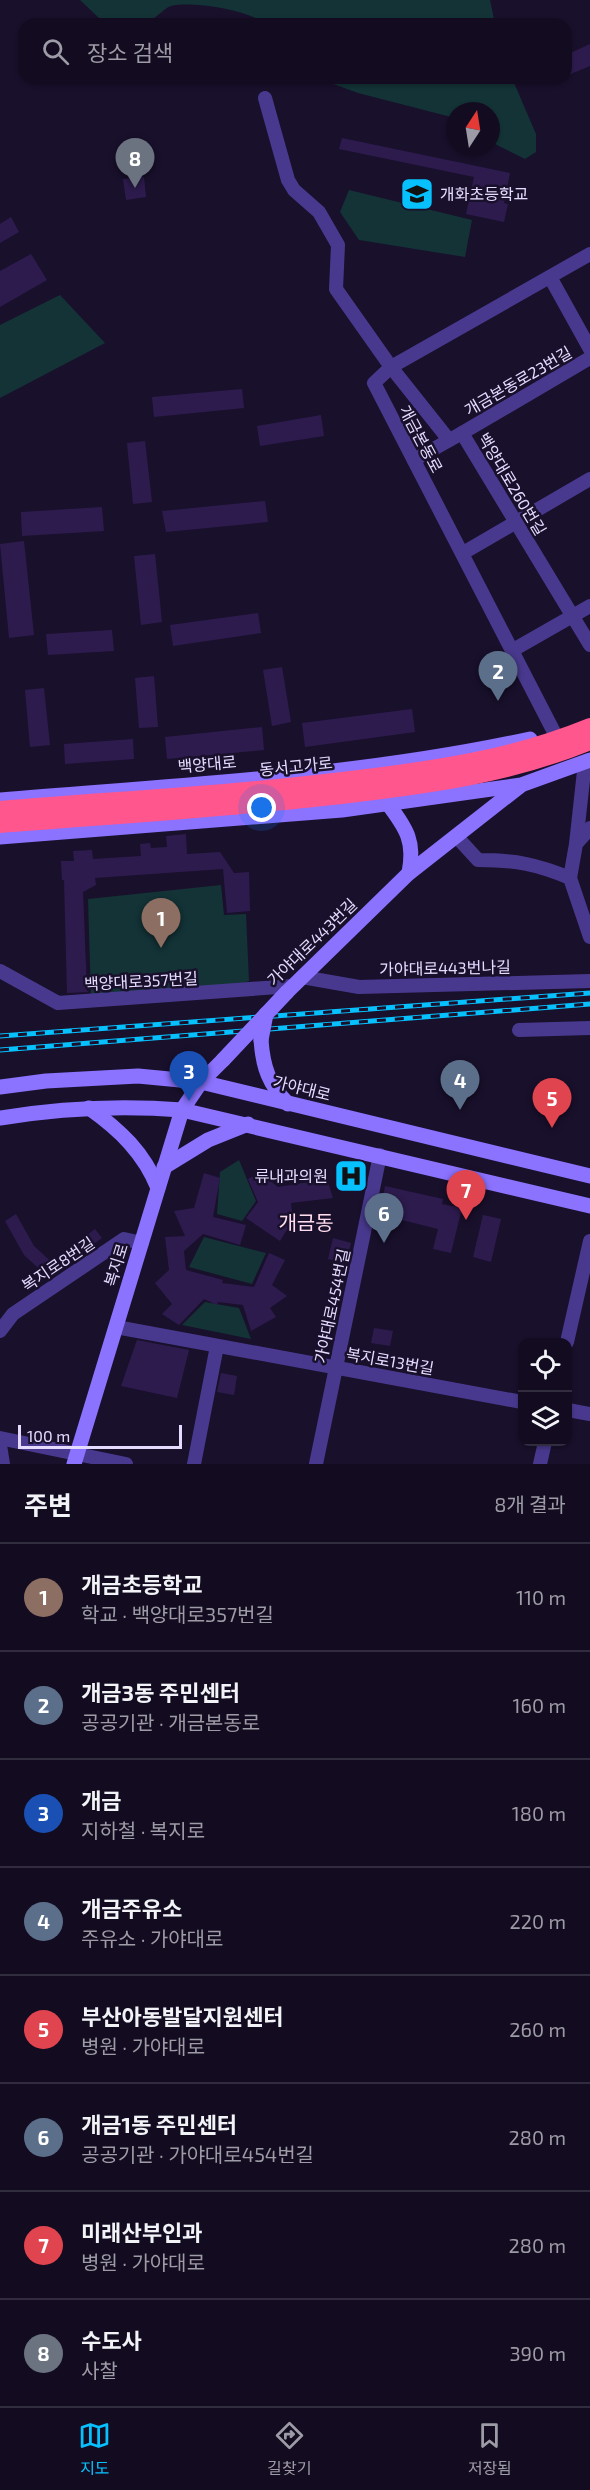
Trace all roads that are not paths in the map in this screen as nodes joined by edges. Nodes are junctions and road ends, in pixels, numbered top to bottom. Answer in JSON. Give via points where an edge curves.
{"nodes":[{"id":1,"x":265,"y":98,"type":"dead end"},
{"id":2,"x":590,"y":254,"type":"edge"},
{"id":3,"x":550,"y":277,"type":"junction"},
{"id":4,"x":590,"y":348,"type":"edge"},
{"id":5,"x":590,"y":358,"type":"edge"},
{"id":6,"x":391,"y":367,"type":"junction"},
{"id":7,"x":462,"y":433,"type":"junction"},
{"id":8,"x":449,"y":440,"type":"junction"},
{"id":9,"x":414,"y":460,"type":"junction"},
{"id":10,"x":590,"y":479,"type":"edge"},
{"id":11,"x":516,"y":522,"type":"junction"},
{"id":12,"x":463,"y":553,"type":"junction"},
{"id":13,"x":590,"y":606,"type":"edge"},
{"id":14,"x":573,"y":616,"type":"junction"},
{"id":15,"x":590,"y":645,"type":"edge"},
{"id":16,"x":513,"y":650,"type":"junction"},
{"id":17,"x":586,"y":724,"type":"edge"},
{"id":18,"x":555,"y":734,"type":"junction"},
{"id":19,"x":590,"y":741,"type":"edge"},
{"id":20,"x":473,"y":752,"type":"junction"},
{"id":21,"x":588,"y":761,"type":"edge"},
{"id":22,"x":521,"y":785,"type":"junction"},
{"id":23,"x":489,"y":790,"type":"junction"},
{"id":24,"x":0,"y":800,"type":"edge"},
{"id":25,"x":388,"y":804,"type":"junction"},
{"id":26,"x":0,"y":810,"type":"edge"},
{"id":27,"x":487,"y":812,"type":"junction"},
{"id":28,"x":0,"y":824,"type":"edge"},
{"id":29,"x":590,"y":828,"type":"edge"},
{"id":30,"x":456,"y":836,"type":"junction"},
{"id":31,"x":0,"y":837,"type":"edge"},
{"id":32,"x":576,"y":844,"type":"junction"},
{"id":33,"x":409,"y":873,"type":"junction"},
{"id":34,"x":570,"y":878,"type":"junction"},
{"id":35,"x":583,"y":895,"type":"edge"},
{"id":36,"x":590,"y":937,"type":"edge"},
{"id":37,"x":0,"y":971,"type":"edge"},
{"id":38,"x":590,"y":981,"type":"edge"},
{"id":39,"x":293,"y":985,"type":"junction"},
{"id":40,"x":266,"y":1014,"type":"junction"},
{"id":41,"x":590,"y":1028,"type":"edge"},
{"id":42,"x":519,"y":1030,"type":"dead end"},
{"id":43,"x":201,"y":1082,"type":"junction"},
{"id":44,"x":0,"y":1087,"type":"edge"},
{"id":45,"x":288,"y":1104,"type":"junction"},
{"id":46,"x":89,"y":1108,"type":"junction"},
{"id":47,"x":182,"y":1110,"type":"junction"},
{"id":48,"x":0,"y":1118,"type":"edge"},
{"id":49,"x":248,"y":1124,"type":"junction"},
{"id":50,"x":380,"y":1155,"type":"junction"},
{"id":51,"x":165,"y":1167,"type":"junction"},
{"id":52,"x":590,"y":1176,"type":"edge"},
{"id":53,"x":158,"y":1188,"type":"junction"},
{"id":54,"x":590,"y":1206,"type":"edge"},
{"id":55,"x":590,"y":1241,"type":"edge"},
{"id":56,"x":142,"y":1243,"type":"junction"},
{"id":57,"x":116,"y":1327,"type":"junction"},
{"id":58,"x":0,"y":1331,"type":"edge"},
{"id":59,"x":568,"y":1338,"type":"edge"},
{"id":60,"x":217,"y":1346,"type":"junction"},
{"id":61,"x":336,"y":1368,"type":"junction"},
{"id":62,"x":518,"y":1401,"type":"edge"},
{"id":63,"x":572,"y":1411,"type":"edge"},
{"id":64,"x":590,"y":1414,"type":"edge"},
{"id":65,"x":0,"y":1438,"type":"edge"},
{"id":66,"x":0,"y":1445,"type":"edge"},
{"id":67,"x":544,"y":1446,"type":"edge"},
{"id":68,"x":76,"y":1460,"type":"edge"},
{"id":69,"x":3,"y":1464,"type":"edge"},
{"id":70,"x":126,"y":1464,"type":"edge"},
{"id":71,"x":194,"y":1464,"type":"edge"},
{"id":72,"x":316,"y":1464,"type":"edge"},
{"id":73,"x":540,"y":1464,"type":"edge"}],
"edges":[{"from":1,"to":6,"type":"street","via":[[288,180],[319,212],[338,245],[336,289]]},
{"from":2,"to":3,"type":"street","name":"개금본동로"},
{"from":3,"to":4,"type":"street"},
{"from":3,"to":6,"type":"street","name":"개금본동로"},
{"from":5,"to":7,"type":"street","name":"개금본동로23번길"},
{"from":6,"to":8,"type":"street"},
{"from":6,"to":9,"type":"street","name":"개금본동로","via":[[374,384]]},
{"from":7,"to":8,"type":"street","name":"백양대로260번길"},
{"from":7,"to":11,"type":"street","name":"백양대로260번길"},
{"from":8,"to":9,"type":"street"},
{"from":9,"to":12,"type":"street","name":"개금본동로"},
{"from":10,"to":11,"type":"street"},
{"from":11,"to":12,"type":"street"},
{"from":11,"to":14,"type":"street","name":"백양대로260번길"},
{"from":12,"to":16,"type":"street","name":"개금본동로"},
{"from":13,"to":14,"type":"street"},
{"from":14,"to":15,"type":"street","name":"백양대로260번길"},
{"from":14,"to":16,"type":"street"},
{"from":16,"to":18,"type":"street","name":"개금본동로"},
{"from":17,"to":18,"type":"main road","name":"백양대로"},
{"from":17,"to":22,"type":"main road","name":"가야대로443번길"},
{"from":17,"to":26,"type":"highway","name":"동서고가로","bridge":true,"via":[[547,745],[484,762],[289,788]]},
{"from":18,"to":20,"type":"main road","name":"백양대로"},
{"from":19,"to":28,"type":"highway","name":"동서고가로","bridge":true,"via":[[541,760],[490,773],[401,788],[292,801]]},
{"from":20,"to":23,"type":"main road"},
{"from":20,"to":24,"type":"main road","name":"백양대로","via":[[283,776]]},
{"from":21,"to":22,"type":"main road"},
{"from":21,"to":32,"type":"street"},
{"from":22,"to":23,"type":"main road"},
{"from":22,"to":27,"type":"main road","name":"가야대로443번길"},
{"from":23,"to":25,"type":"main road"},
{"from":23,"to":27,"type":"main road"},
{"from":25,"to":31,"type":"main road"},
{"from":25,"to":33,"type":"main road","via":[[399,818],[413,852]]},
{"from":27,"to":30,"type":"main road","name":"가야대로443번길"},
{"from":29,"to":32,"type":"street"},
{"from":30,"to":33,"type":"main road","name":"가야대로443번길"},
{"from":30,"to":34,"type":"street","via":[[478,860],[518,860]]},
{"from":32,"to":34,"type":"street"},
{"from":33,"to":39,"type":"main road","name":"가야대로443번길"},
{"from":34,"to":35,"type":"street"},
{"from":35,"to":36,"type":"street"},
{"from":37,"to":39,"type":"street","name":"백양대로357번길","via":[[58,1003]]},
{"from":38,"to":39,"type":"street","name":"가야대로443번나길"},
{"from":39,"to":40,"type":"main road","name":"가야대로443번길","bridge":true},
{"from":40,"to":43,"type":"main road","name":"가야대로443번길","bridge":true},
{"from":40,"to":45,"type":"main road","bridge":true,"via":[[261,1040],[263,1065],[272,1087]]},
{"from":41,"to":42,"type":"street"},
{"from":43,"to":44,"type":"main road","name":"가야대로","via":[[138,1076]]},
{"from":43,"to":45,"type":"main road","name":"가야대로"},
{"from":43,"to":47,"type":"main road","name":"복지로"},
{"from":45,"to":52,"type":"main road","name":"가야대로"},
{"from":46,"to":47,"type":"main road"},
{"from":46,"to":48,"type":"main road"},
{"from":46,"to":53,"type":"main road","via":[[128,1138],[150,1167]]},
{"from":47,"to":49,"type":"main road"},
{"from":47,"to":51,"type":"main road","name":"복지로"},
{"from":49,"to":50,"type":"main road"},
{"from":49,"to":51,"type":"main road","via":[[208,1140]]},
{"from":50,"to":54,"type":"main road"},
{"from":50,"to":61,"type":"street","name":"가야대로454번길"},
{"from":51,"to":53,"type":"main road","name":"복지로"},
{"from":53,"to":56,"type":"main road","name":"복지로"},
{"from":55,"to":59,"type":"street"},
{"from":56,"to":57,"type":"main road","name":"복지로"},
{"from":56,"to":58,"type":"street","name":"복지로8번길","via":[[124,1239],[13,1314]]},
{"from":57,"to":60,"type":"street","name":"복지로13번길"},
{"from":57,"to":68,"type":"main road","name":"복지로"},
{"from":60,"to":61,"type":"street","name":"복지로13번길"},
{"from":60,"to":71,"type":"street"},
{"from":61,"to":62,"type":"street","name":"복지로13번길"},
{"from":61,"to":72,"type":"street","name":"가야대로454번길"},
{"from":63,"to":64,"type":"street"},
{"from":65,"to":68,"type":"street"},
{"from":66,"to":69,"type":"street"},
{"from":67,"to":73,"type":"street"},
{"from":68,"to":70,"type":"street"}]}
